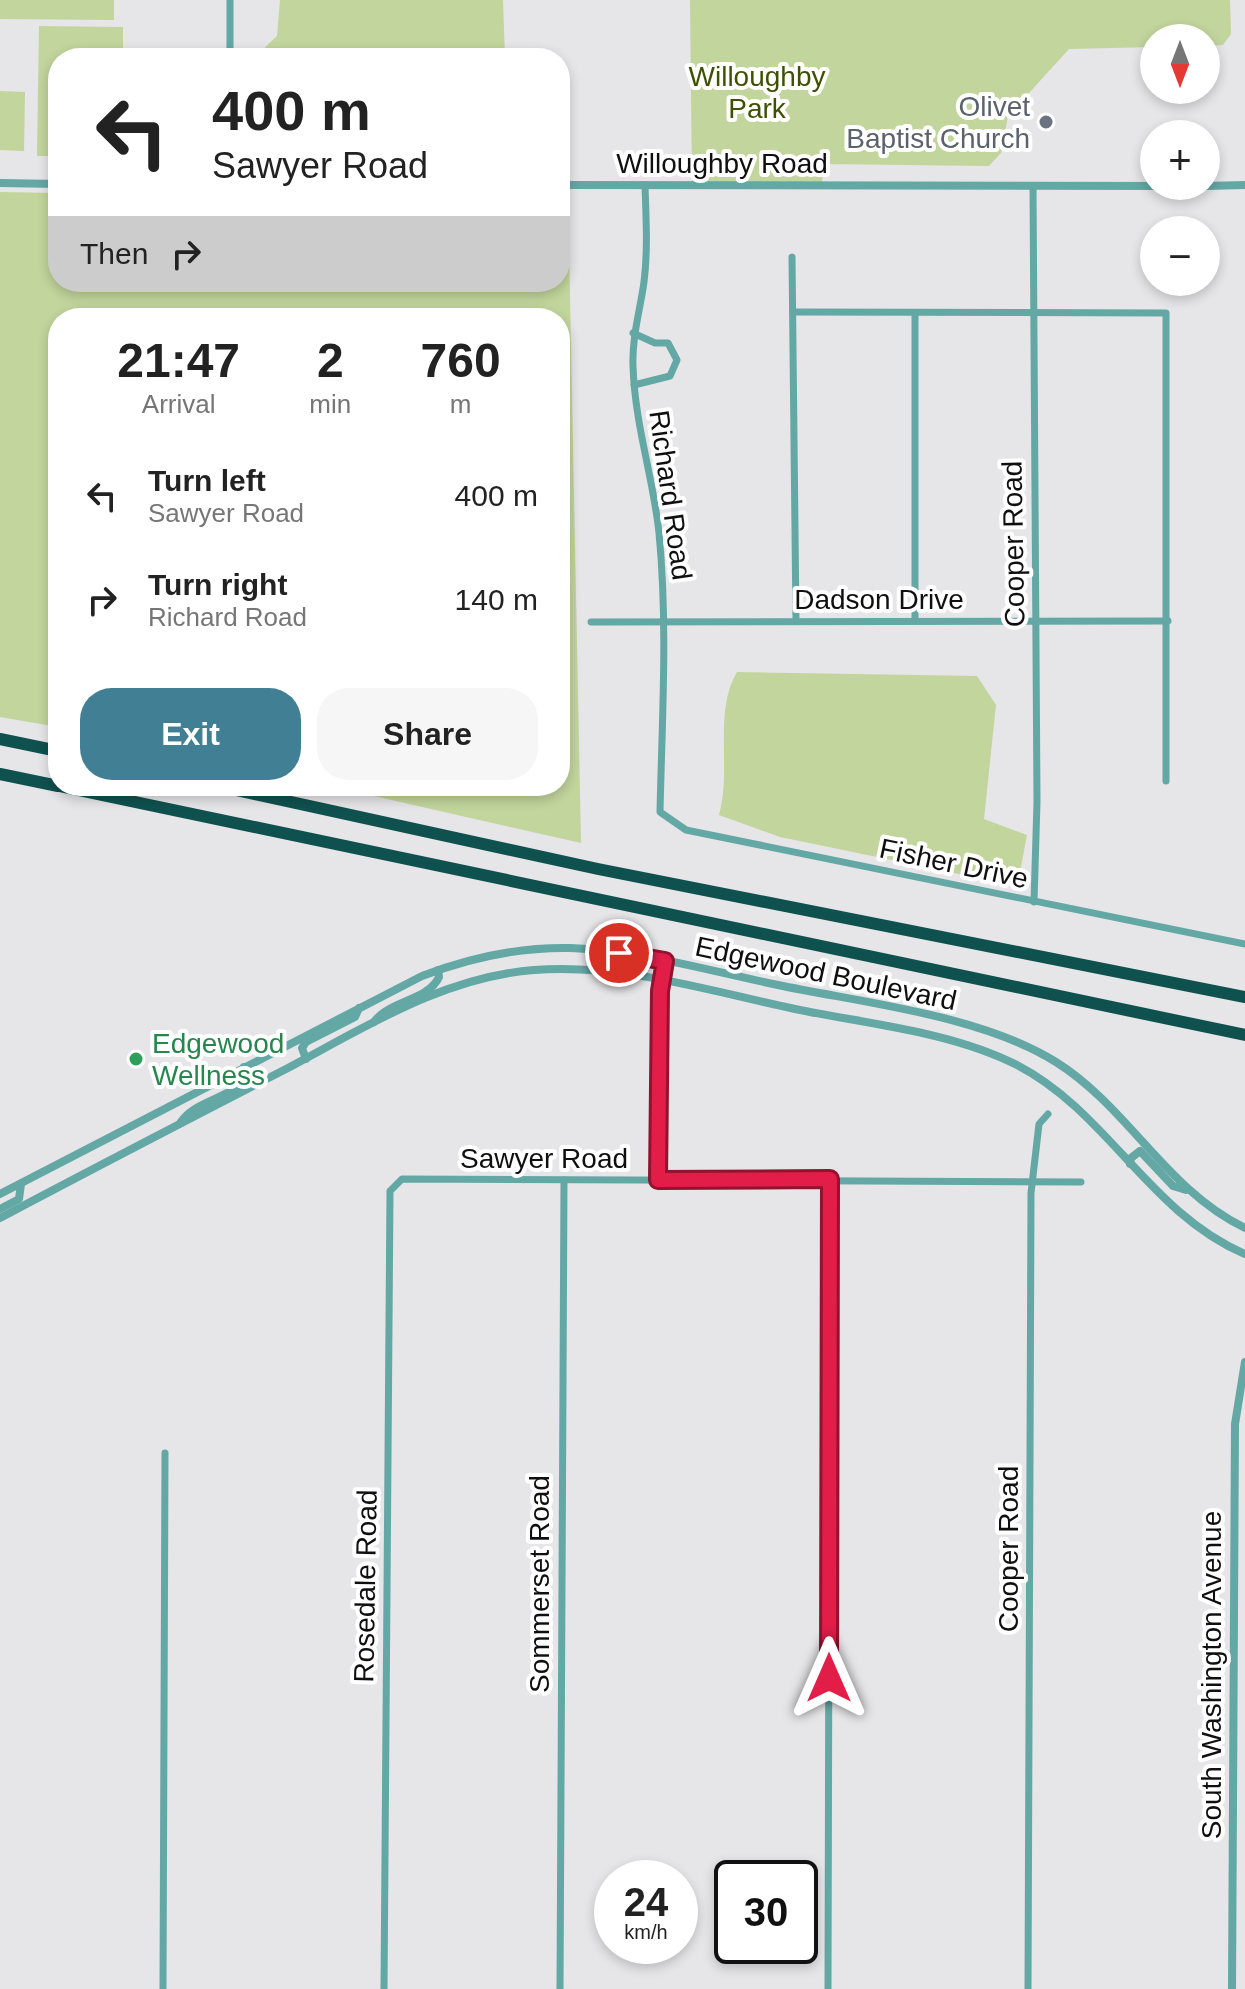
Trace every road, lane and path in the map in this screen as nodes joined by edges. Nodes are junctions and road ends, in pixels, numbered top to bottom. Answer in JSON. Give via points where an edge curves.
{"nodes":[{"id":1,"x":230,"y":0,"type":"edge"},
{"id":2,"x":230,"y":48,"type":"edge"},
{"id":3,"x":0,"y":183,"type":"edge"},
{"id":4,"x":48,"y":184,"type":"edge"},
{"id":5,"x":570,"y":185,"type":"edge"},
{"id":6,"x":645,"y":185,"type":"junction"},
{"id":7,"x":1245,"y":185,"type":"edge"},
{"id":8,"x":1033,"y":186,"type":"junction"},
{"id":9,"x":1140,"y":186,"type":"edge"},
{"id":10,"x":1220,"y":186,"type":"edge"},
{"id":11,"x":792,"y":257,"type":"dead end"},
{"id":12,"x":793,"y":312,"type":"junction"},
{"id":13,"x":915,"y":313,"type":"junction"},
{"id":14,"x":1032,"y":313,"type":"junction"},
{"id":15,"x":633,"y":333,"type":"junction"},
{"id":16,"x":634,"y":385,"type":"junction"},
{"id":17,"x":796,"y":621,"type":"junction"},
{"id":18,"x":915,"y":621,"type":"junction"},
{"id":19,"x":1036,"y":621,"type":"junction"},
{"id":20,"x":1168,"y":621,"type":"junction"},
{"id":21,"x":591,"y":622,"type":"dead end"},
{"id":22,"x":664,"y":622,"type":"junction"},
{"id":23,"x":0,"y":739,"type":"edge"},
{"id":24,"x":48,"y":749,"type":"edge"},
{"id":25,"x":0,"y":774,"type":"edge"},
{"id":26,"x":1166,"y":781,"type":"dead end"},
{"id":27,"x":48,"y":784,"type":"edge"},
{"id":28,"x":106,"y":796,"type":"edge"},
{"id":29,"x":264,"y":796,"type":"edge"},
{"id":30,"x":660,"y":812,"type":"joint"},
{"id":31,"x":1034,"y":902,"type":"junction"},
{"id":32,"x":1245,"y":944,"type":"edge"},
{"id":33,"x":665,"y":961,"type":"junction"},
{"id":34,"x":438,"y":970,"type":"junction"},
{"id":35,"x":662,"y":981,"type":"junction"},
{"id":36,"x":1245,"y":997,"type":"edge"},
{"id":37,"x":359,"y":1007,"type":"junction"},
{"id":38,"x":374,"y":1023,"type":"junction"},
{"id":39,"x":1245,"y":1035,"type":"edge"},
{"id":40,"x":306,"y":1059,"type":"junction"},
{"id":41,"x":244,"y":1067,"type":"junction"},
{"id":42,"x":1048,"y":1114,"type":"dead end"},
{"id":43,"x":181,"y":1123,"type":"junction"},
{"id":44,"x":1130,"y":1164,"type":"junction"},
{"id":45,"x":830,"y":1179,"type":"junction"},
{"id":46,"x":564,"y":1180,"type":"junction"},
{"id":47,"x":658,"y":1180,"type":"junction"},
{"id":48,"x":1034,"y":1180,"type":"junction"},
{"id":49,"x":1081,"y":1182,"type":"dead end"},
{"id":50,"x":21,"y":1184,"type":"junction"},
{"id":51,"x":394,"y":1184,"type":"joint"},
{"id":52,"x":1186,"y":1191,"type":"junction"},
{"id":53,"x":0,"y":1194,"type":"edge"},
{"id":54,"x":0,"y":1209,"type":"edge"},
{"id":55,"x":0,"y":1218,"type":"edge"},
{"id":56,"x":1245,"y":1228,"type":"edge"},
{"id":57,"x":1245,"y":1254,"type":"edge"},
{"id":58,"x":1245,"y":1362,"type":"edge"},
{"id":59,"x":165,"y":1453,"type":"dead end"},
{"id":60,"x":163,"y":1989,"type":"edge"},
{"id":61,"x":384,"y":1989,"type":"edge"},
{"id":62,"x":560,"y":1989,"type":"edge"},
{"id":63,"x":828,"y":1989,"type":"edge"},
{"id":64,"x":1028,"y":1989,"type":"edge"},
{"id":65,"x":1232,"y":1989,"type":"edge"}],
"edges":[{"from":1,"to":2,"type":"street"},
{"from":3,"to":4,"type":"street"},
{"from":5,"to":6,"type":"street","name":"Willoughby Road"},
{"from":6,"to":8,"type":"street","name":"Willoughby Road"},
{"from":6,"to":15,"type":"street","name":"Richard Road","via":[[646,256]]},
{"from":7,"to":10,"type":"street"},
{"from":8,"to":9,"type":"street","name":"Willoughby Road"},
{"from":8,"to":14,"type":"street","name":"Cooper Road"},
{"from":11,"to":12,"type":"street"},
{"from":12,"to":13,"type":"street"},
{"from":12,"to":17,"type":"street"},
{"from":13,"to":14,"type":"street"},
{"from":13,"to":18,"type":"street"},
{"from":14,"to":19,"type":"street","name":"Cooper Road"},
{"from":14,"to":20,"type":"street","via":[[1166,313]]},
{"from":15,"to":16,"type":"street","name":"Richard Road"},
{"from":15,"to":16,"type":"street","via":[[668,343],[677,360],[670,376]]},
{"from":16,"to":22,"type":"street","name":"Richard Road","via":[[655,504]]},
{"from":17,"to":18,"type":"street","name":"Dadson Drive"},
{"from":17,"to":22,"type":"street","name":"Dadson Drive"},
{"from":18,"to":19,"type":"street","name":"Dadson Drive"},
{"from":19,"to":20,"type":"street","name":"Dadson Drive"},
{"from":19,"to":31,"type":"street","name":"Cooper Road"},
{"from":20,"to":26,"type":"street"},
{"from":21,"to":22,"type":"street","name":"Dadson Drive"},
{"from":22,"to":30,"type":"street","name":"Richard Road"},
{"from":23,"to":24,"type":"highway"},
{"from":25,"to":27,"type":"highway"},
{"from":28,"to":39,"type":"highway"},
{"from":29,"to":36,"type":"highway","via":[[598,869]]},
{"from":30,"to":31,"type":"street","name":"Fisher Drive","via":[[686,830]]},
{"from":31,"to":32,"type":"street","name":"Fisher Drive"},
{"from":33,"to":34,"type":"street","name":"Edgewood Boulevard","via":[[593,949],[539,949],[476,958]]},
{"from":33,"to":35,"type":"street"},
{"from":33,"to":52,"type":"street","name":"Edgewood Boulevard","via":[[953,1022],[1023,1045],[1055,1061],[1104,1099]]},
{"from":34,"to":37,"type":"street","name":"Edgewood Boulevard"},
{"from":34,"to":38,"type":"street","via":[[431,988],[383,1010]]},
{"from":35,"to":38,"type":"street","via":[[568,968],[504,973],[422,998]]},
{"from":35,"to":44,"type":"street","via":[[987,1052],[1068,1097]]},
{"from":35,"to":47,"type":"street"},
{"from":37,"to":40,"type":"street","via":[[355,1017],[306,1042]]},
{"from":37,"to":41,"type":"street","name":"Edgewood Boulevard"},
{"from":38,"to":40,"type":"street"},
{"from":40,"to":43,"type":"street"},
{"from":41,"to":43,"type":"street","via":[[238,1085],[188,1111]]},
{"from":41,"to":50,"type":"street","name":"Edgewood Boulevard"},
{"from":42,"to":48,"type":"street","name":"Cooper Road","via":[[1039,1124]]},
{"from":43,"to":55,"type":"street"},
{"from":44,"to":52,"type":"street","via":[[1140,1151],[1173,1186]]},
{"from":44,"to":57,"type":"street","via":[[1189,1223]]},
{"from":45,"to":47,"type":"street","name":"Sawyer Road"},
{"from":45,"to":48,"type":"street","name":"Sawyer Road"},
{"from":45,"to":63,"type":"street"},
{"from":46,"to":47,"type":"street","name":"Sawyer Road"},
{"from":46,"to":51,"type":"street","name":"Sawyer Road","via":[[402,1179]]},
{"from":46,"to":62,"type":"street","name":"Sommerset Road"},
{"from":48,"to":49,"type":"street","name":"Sawyer Road"},
{"from":48,"to":64,"type":"street","name":"Cooper Road"},
{"from":50,"to":53,"type":"street","name":"Edgewood Boulevard"},
{"from":50,"to":54,"type":"street","via":[[19,1199]]},
{"from":51,"to":61,"type":"street","name":"Rosedale Road"},
{"from":52,"to":56,"type":"street","name":"Edgewood Boulevard"},
{"from":58,"to":65,"type":"street","name":"South Washington Avenue","via":[[1235,1424]]},
{"from":59,"to":60,"type":"street"}]}
